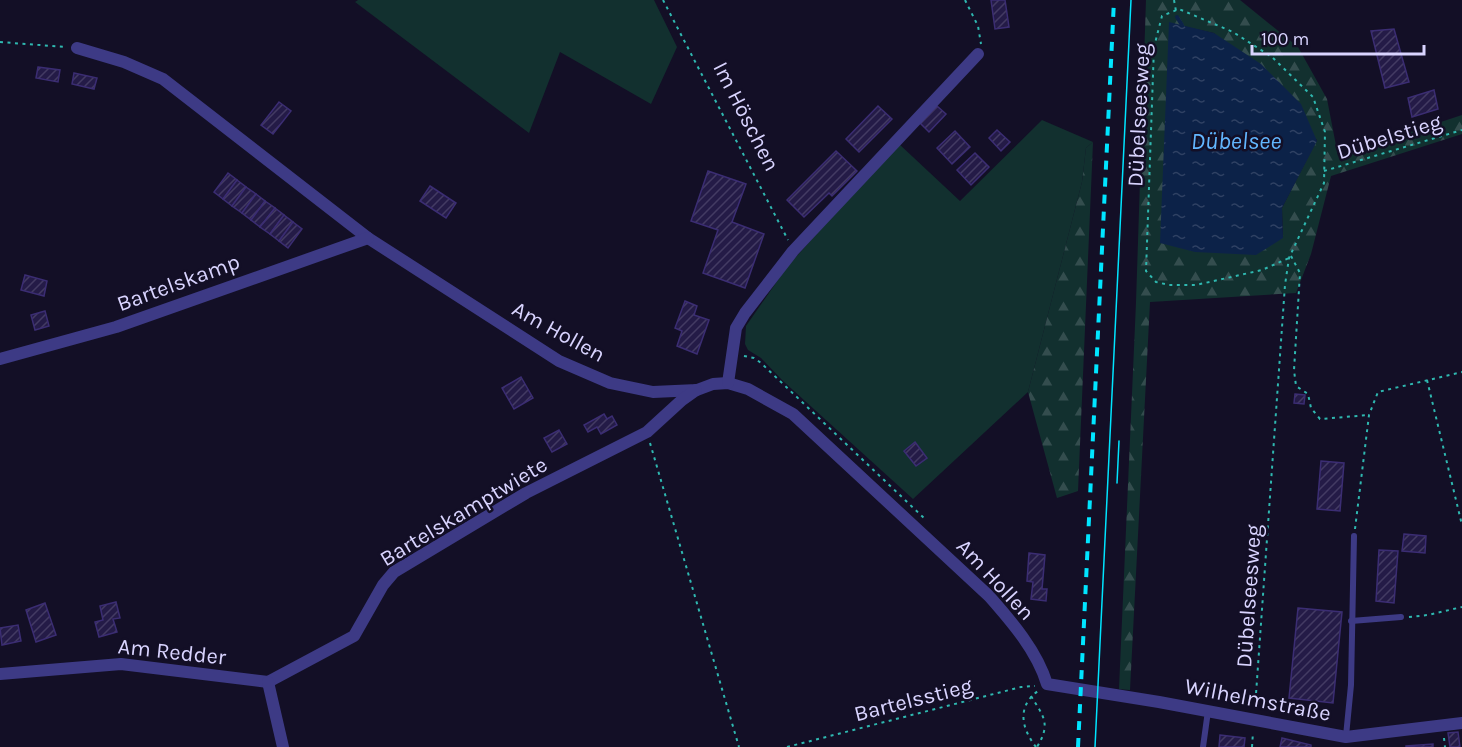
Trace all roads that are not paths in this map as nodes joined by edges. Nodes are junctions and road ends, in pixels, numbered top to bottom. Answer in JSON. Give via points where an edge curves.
{"nodes":[{"id":1,"x":77,"y":48,"type":"road end"},
{"id":2,"x":978,"y":54,"type":"road end"},
{"id":3,"x":368,"y":238,"type":"junction"},
{"id":4,"x":0,"y":359,"type":"edge"},
{"id":5,"x":728,"y":383,"type":"junction"},
{"id":6,"x":697,"y":390,"type":"junction"},
{"id":7,"x":1354,"y":536,"type":"road end"},
{"id":8,"x":1401,"y":617,"type":"road end"},
{"id":9,"x":1351,"y":621,"type":"junction"},
{"id":10,"x":1,"y":673,"type":"edge"},
{"id":11,"x":268,"y":682,"type":"junction"},
{"id":12,"x":1047,"y":684,"type":"joint"},
{"id":13,"x":1208,"y":711,"type":"junction"},
{"id":14,"x":1462,"y":723,"type":"edge"},
{"id":15,"x":1346,"y":742,"type":"edge"},
{"id":16,"x":283,"y":747,"type":"edge"},
{"id":17,"x":1203,"y":747,"type":"edge"}],
"edges":[{"from":1,"to":3,"type":"street","name":"Am Hollen","via":[[163,79]]},
{"from":2,"to":5,"type":"street","via":[[794,251],[745,313],[736,328]]},
{"from":3,"to":4,"type":"street","name":"Bartelskamp","via":[[116,327]]},
{"from":3,"to":6,"type":"street","name":"Am Hollen","via":[[559,361],[610,383],[653,392]]},
{"from":5,"to":6,"type":"street","name":"Am Hollen"},
{"from":5,"to":12,"type":"street","name":"Am Hollen","via":[[748,389],[793,414],[989,596],[1035,656]]},
{"from":6,"to":11,"type":"street","name":"Bartelskamptwiete","via":[[647,432],[526,493],[394,572],[354,636]]},
{"from":7,"to":9,"type":"lane"},
{"from":8,"to":9,"type":"lane"},
{"from":9,"to":15,"type":"lane"},
{"from":10,"to":11,"type":"street","name":"Am Redder","via":[[121,664]]},
{"from":11,"to":16,"type":"street"},
{"from":12,"to":13,"type":"street","name":"Wilhelmstraße"},
{"from":13,"to":15,"type":"street","name":"Wilhelmstraße"},
{"from":13,"to":17,"type":"lane"},
{"from":14,"to":15,"type":"street","name":"Wilhelmstraße"}]}
